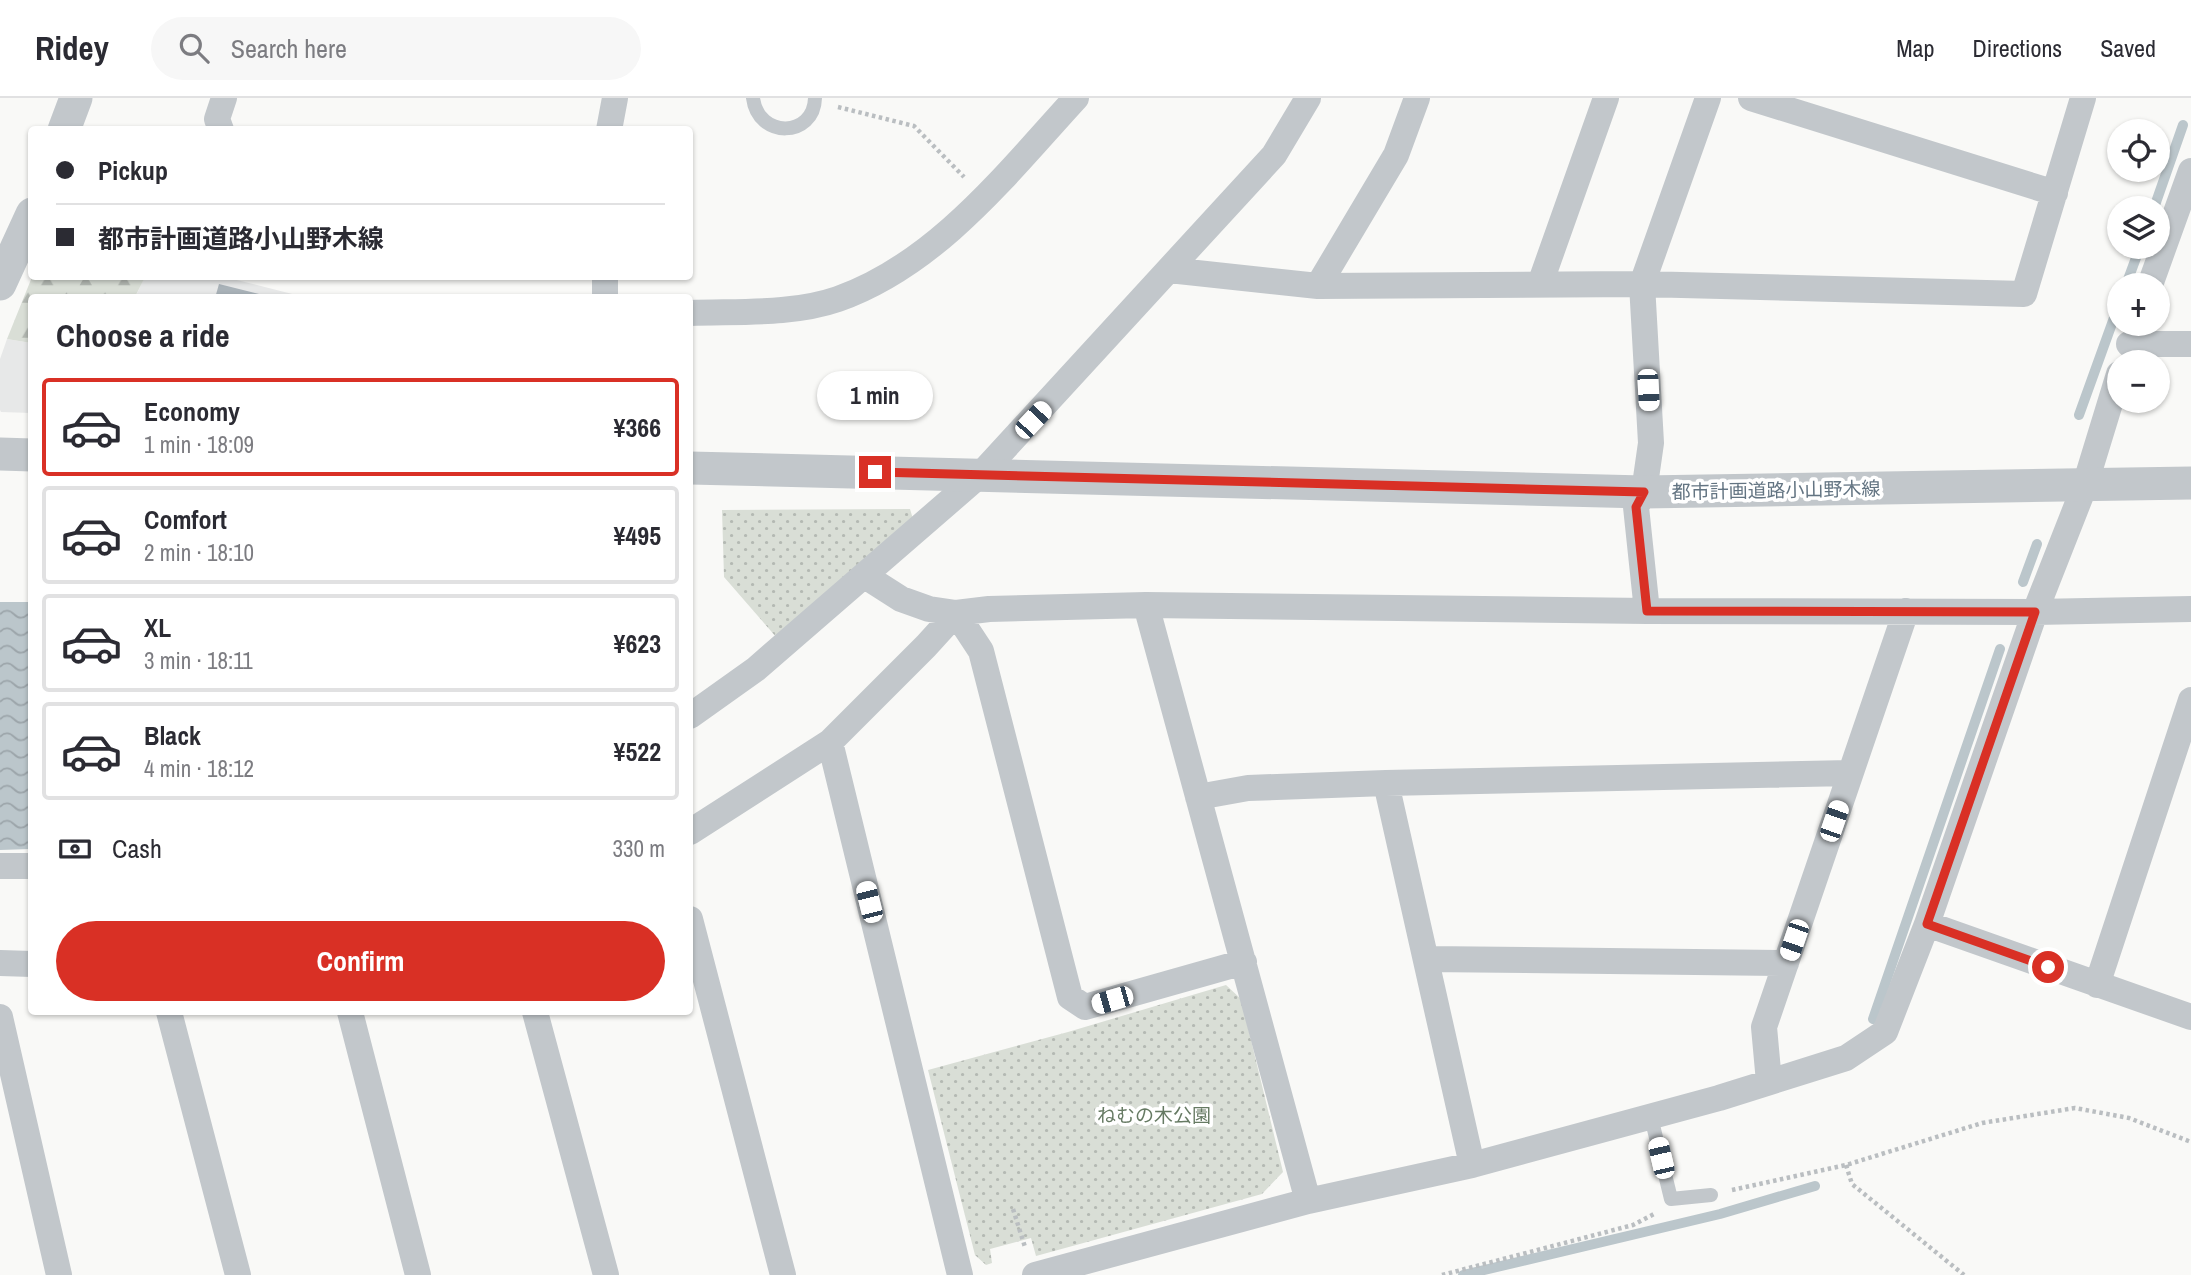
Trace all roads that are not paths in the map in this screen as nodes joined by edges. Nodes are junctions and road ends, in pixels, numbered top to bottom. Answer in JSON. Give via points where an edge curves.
{"nodes":[{"id":1,"x":76,"y":98,"type":"edge"},
{"id":2,"x":224,"y":98,"type":"edge"},
{"id":3,"x":615,"y":98,"type":"edge"},
{"id":4,"x":753,"y":98,"type":"edge"},
{"id":5,"x":1076,"y":98,"type":"edge"},
{"id":6,"x":1417,"y":98,"type":"edge"},
{"id":7,"x":1606,"y":98,"type":"edge"},
{"id":8,"x":1708,"y":98,"type":"edge"},
{"id":9,"x":1751,"y":98,"type":"edge"},
{"id":10,"x":2083,"y":98,"type":"edge"},
{"id":11,"x":816,"y":100,"type":"edge"},
{"id":12,"x":1298,"y":101,"type":"edge"},
{"id":13,"x":66,"y":126,"type":"edge"},
{"id":14,"x":220,"y":126,"type":"edge"},
{"id":15,"x":610,"y":126,"type":"edge"},
{"id":16,"x":2191,"y":170,"type":"edge"},
{"id":17,"x":2055,"y":193,"type":"junction"},
{"id":18,"x":28,"y":223,"type":"edge"},
{"id":19,"x":1169,"y":271,"type":"junction"},
{"id":20,"x":2154,"y":273,"type":"edge"},
{"id":21,"x":0,"y":284,"type":"edge"},
{"id":22,"x":1540,"y":284,"type":"junction"},
{"id":23,"x":1642,"y":284,"type":"junction"},
{"id":24,"x":1318,"y":286,"type":"junction"},
{"id":25,"x":693,"y":313,"type":"edge"},
{"id":26,"x":2129,"y":343,"type":"edge"},
{"id":27,"x":2191,"y":344,"type":"edge"},
{"id":28,"x":2107,"y":413,"type":"edge"},
{"id":29,"x":0,"y":454,"type":"edge"},
{"id":30,"x":28,"y":455,"type":"edge"},
{"id":31,"x":693,"y":468,"type":"edge"},
{"id":32,"x":981,"y":474,"type":"junction"},
{"id":33,"x":2191,"y":483,"type":"edge"},
{"id":34,"x":2085,"y":485,"type":"junction"},
{"id":35,"x":1644,"y":492,"type":"junction"},
{"id":36,"x":865,"y":576,"type":"junction"},
{"id":37,"x":1146,"y":604,"type":"junction"},
{"id":38,"x":2191,"y":609,"type":"edge"},
{"id":39,"x":1647,"y":611,"type":"junction"},
{"id":40,"x":1906,"y":611,"type":"junction"},
{"id":41,"x":2035,"y":612,"type":"junction"},
{"id":42,"x":956,"y":613,"type":"junction"},
{"id":43,"x":2191,"y":700,"type":"edge"},
{"id":44,"x":693,"y":714,"type":"edge"},
{"id":45,"x":830,"y":742,"type":"junction"},
{"id":46,"x":1850,"y":773,"type":"junction"},
{"id":47,"x":1386,"y":783,"type":"junction"},
{"id":48,"x":1198,"y":797,"type":"junction"},
{"id":49,"x":693,"y":830,"type":"edge"},
{"id":50,"x":0,"y":866,"type":"edge"},
{"id":51,"x":28,"y":866,"type":"edge"},
{"id":52,"x":1927,"y":924,"type":"junction"},
{"id":53,"x":693,"y":930,"type":"edge"},
{"id":54,"x":1426,"y":960,"type":"junction"},
{"id":55,"x":1244,"y":962,"type":"junction"},
{"id":56,"x":0,"y":963,"type":"edge"},
{"id":57,"x":1786,"y":963,"type":"junction"},
{"id":58,"x":28,"y":964,"type":"edge"},
{"id":59,"x":2096,"y":985,"type":"junction"},
{"id":60,"x":170,"y":1015,"type":"edge"},
{"id":61,"x":351,"y":1015,"type":"edge"},
{"id":62,"x":536,"y":1015,"type":"edge"},
{"id":63,"x":0,"y":1017,"type":"edge"},
{"id":64,"x":2191,"y":1017,"type":"edge"},
{"id":65,"x":1769,"y":1082,"type":"junction"},
{"id":66,"x":1651,"y":1117,"type":"junction"},
{"id":67,"x":1472,"y":1165,"type":"junction"},
{"id":68,"x":1711,"y":1195,"type":"road end"},
{"id":69,"x":1308,"y":1201,"type":"junction"},
{"id":70,"x":1031,"y":1263,"type":"edge"},
{"id":71,"x":60,"y":1275,"type":"edge"},
{"id":72,"x":238,"y":1275,"type":"edge"},
{"id":73,"x":418,"y":1275,"type":"edge"},
{"id":74,"x":606,"y":1275,"type":"edge"},
{"id":75,"x":783,"y":1275,"type":"edge"},
{"id":76,"x":960,"y":1275,"type":"edge"}],
"edges":[{"from":1,"to":13,"type":"street"},
{"from":2,"to":14,"type":"street","via":[[217,119]]},
{"from":3,"to":15,"type":"street"},
{"from":4,"to":11,"type":"lane","via":[[765,123],[786,129],[806,121]]},
{"from":5,"to":25,"type":"street","via":[[984,197],[932,245],[879,281],[836,300],[796,308]]},
{"from":6,"to":24,"type":"street","via":[[1396,155]]},
{"from":7,"to":22,"type":"street"},
{"from":8,"to":23,"type":"street"},
{"from":9,"to":17,"type":"street"},
{"from":10,"to":17,"type":"street"},
{"from":12,"to":19,"type":"street","via":[[1274,155]]},
{"from":16,"to":20,"type":"street"},
{"from":17,"to":23,"type":"street","via":[[2024,294]]},
{"from":18,"to":21,"type":"street"},
{"from":19,"to":24,"type":"street"},
{"from":19,"to":32,"type":"street"},
{"from":22,"to":23,"type":"street"},
{"from":22,"to":24,"type":"street"},
{"from":23,"to":35,"type":"street","via":[[1651,443]]},
{"from":26,"to":27,"type":"street"},
{"from":28,"to":34,"type":"street"},
{"from":29,"to":30,"type":"street"},
{"from":31,"to":32,"type":"street","name":"都市計画道路小山野木線"},
{"from":32,"to":35,"type":"street","name":"都市計画道路小山野木線"},
{"from":32,"to":36,"type":"street"},
{"from":33,"to":34,"type":"street","name":"都市計画道路小山野木線"},
{"from":34,"to":35,"type":"street","name":"都市計画道路小山野木線"},
{"from":34,"to":41,"type":"street"},
{"from":35,"to":39,"type":"street","via":[[1636,507]]},
{"from":36,"to":42,"type":"street","via":[[901,599]]},
{"from":36,"to":44,"type":"street","via":[[755,669]]},
{"from":37,"to":39,"type":"street"},
{"from":37,"to":42,"type":"street"},
{"from":37,"to":48,"type":"street"},
{"from":38,"to":41,"type":"street"},
{"from":39,"to":40,"type":"street"},
{"from":40,"to":41,"type":"street"},
{"from":40,"to":46,"type":"street"},
{"from":41,"to":52,"type":"street"},
{"from":42,"to":45,"type":"street"},
{"from":42,"to":55,"type":"street","via":[[981,651],[1069,998],[1085,1007]]},
{"from":43,"to":59,"type":"street"},
{"from":45,"to":49,"type":"street"},
{"from":45,"to":76,"type":"street"},
{"from":46,"to":47,"type":"street"},
{"from":46,"to":57,"type":"street"},
{"from":47,"to":48,"type":"street","via":[[1248,788]]},
{"from":47,"to":54,"type":"street"},
{"from":48,"to":55,"type":"street"},
{"from":50,"to":51,"type":"street"},
{"from":52,"to":59,"type":"street"},
{"from":52,"to":65,"type":"street","via":[[1885,1032],[1846,1058]]},
{"from":53,"to":75,"type":"street"},
{"from":54,"to":57,"type":"street"},
{"from":54,"to":67,"type":"street"},
{"from":55,"to":69,"type":"street"},
{"from":56,"to":58,"type":"street"},
{"from":57,"to":65,"type":"street","via":[[1764,1027]]},
{"from":59,"to":64,"type":"street"},
{"from":60,"to":72,"type":"street"},
{"from":61,"to":73,"type":"street"},
{"from":62,"to":74,"type":"street"},
{"from":63,"to":71,"type":"street"},
{"from":65,"to":66,"type":"street"},
{"from":66,"to":67,"type":"street"},
{"from":66,"to":68,"type":"lane","via":[[1671,1199]]},
{"from":67,"to":69,"type":"street"},
{"from":69,"to":70,"type":"street"}]}
